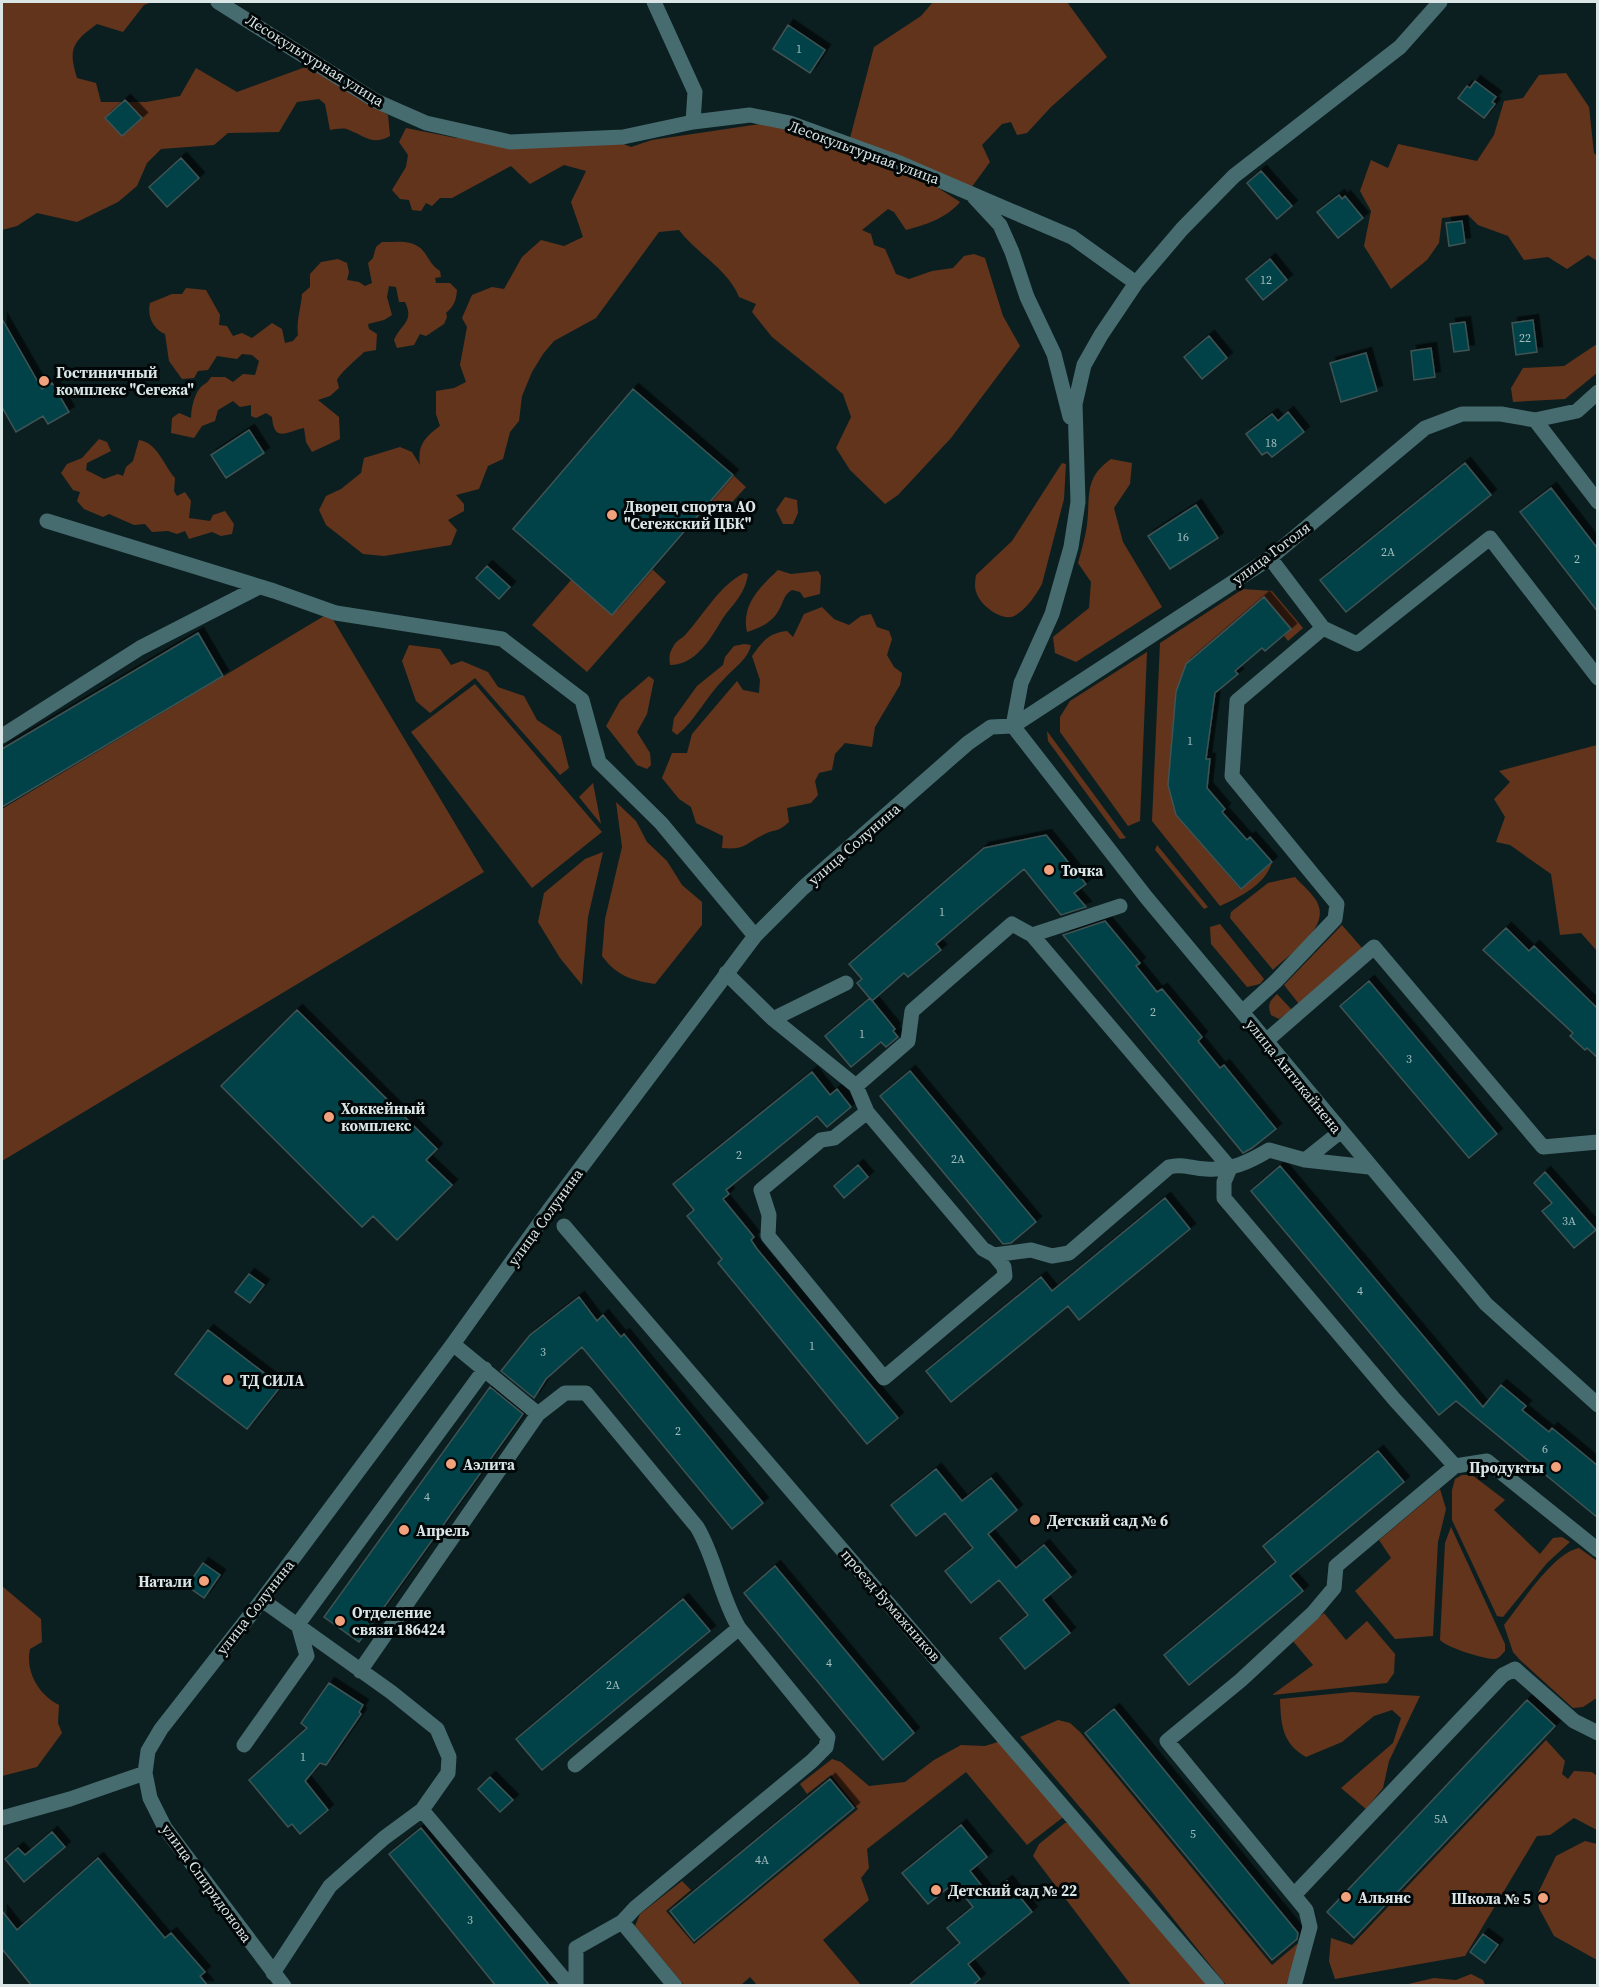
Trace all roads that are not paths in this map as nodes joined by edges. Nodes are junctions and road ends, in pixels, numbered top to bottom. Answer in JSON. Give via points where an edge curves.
{"nodes":[{"id":1,"x":218,"y":2,"type":"edge"},
{"id":2,"x":654,"y":2,"type":"edge"},
{"id":3,"x":1440,"y":2,"type":"edge"},
{"id":4,"x":693,"y":122,"type":"junction"},
{"id":5,"x":970,"y":192,"type":"junction"},
{"id":6,"x":1136,"y":283,"type":"junction"},
{"id":7,"x":1598,"y":392,"type":"edge"},
{"id":8,"x":1535,"y":420,"type":"junction"},
{"id":9,"x":1075,"y":441,"type":"junction"},
{"id":10,"x":1598,"y":502,"type":"edge"},
{"id":11,"x":47,"y":521,"type":"dead end"},
{"id":12,"x":1270,"y":558,"type":"junction"},
{"id":13,"x":259,"y":587,"type":"junction"},
{"id":14,"x":1323,"y":628,"type":"junction"},
{"id":15,"x":1598,"y":678,"type":"edge"},
{"id":16,"x":1013,"y":726,"type":"junction"},
{"id":17,"x":2,"y":736,"type":"edge"},
{"id":18,"x":1120,"y":906,"type":"dead end"},
{"id":19,"x":1032,"y":935,"type":"junction"},
{"id":20,"x":755,"y":936,"type":"junction"},
{"id":21,"x":726,"y":973,"type":"junction"},
{"id":22,"x":846,"y":983,"type":"dead end"},
{"id":23,"x":1242,"y":1012,"type":"junction"},
{"id":24,"x":772,"y":1019,"type":"junction"},
{"id":25,"x":1266,"y":1041,"type":"junction"},
{"id":26,"x":856,"y":1086,"type":"junction"},
{"id":27,"x":867,"y":1112,"type":"junction"},
{"id":28,"x":1340,"y":1132,"type":"junction"},
{"id":29,"x":1598,"y":1142,"type":"edge"},
{"id":30,"x":1305,"y":1160,"type":"junction"},
{"id":31,"x":1369,"y":1167,"type":"junction"},
{"id":32,"x":1230,"y":1168,"type":"junction"},
{"id":33,"x":564,"y":1226,"type":"dead end"},
{"id":34,"x":994,"y":1255,"type":"junction"},
{"id":35,"x":453,"y":1344,"type":"junction"},
{"id":36,"x":485,"y":1369,"type":"junction"},
{"id":37,"x":1598,"y":1406,"type":"edge"},
{"id":38,"x":538,"y":1414,"type":"junction"},
{"id":39,"x":1455,"y":1466,"type":"junction"},
{"id":40,"x":1598,"y":1550,"type":"edge"},
{"id":41,"x":262,"y":1600,"type":"junction"},
{"id":42,"x":298,"y":1624,"type":"junction"},
{"id":43,"x":739,"y":1628,"type":"junction"},
{"id":44,"x":360,"y":1671,"type":"junction"},
{"id":45,"x":1598,"y":1733,"type":"edge"},
{"id":46,"x":244,"y":1745,"type":"dead end"},
{"id":47,"x":575,"y":1765,"type":"dead end"},
{"id":48,"x":146,"y":1773,"type":"junction"},
{"id":49,"x":422,"y":1810,"type":"junction"},
{"id":50,"x":2,"y":1818,"type":"edge"},
{"id":51,"x":1295,"y":1894,"type":"junction"},
{"id":52,"x":622,"y":1922,"type":"junction"},
{"id":53,"x":273,"y":1973,"type":"junction"},
{"id":54,"x":284,"y":1986,"type":"edge"},
{"id":55,"x":570,"y":1986,"type":"edge"},
{"id":56,"x":576,"y":1986,"type":"edge"},
{"id":57,"x":675,"y":1986,"type":"edge"},
{"id":58,"x":1217,"y":1986,"type":"edge"},
{"id":59,"x":1294,"y":1986,"type":"edge"}],
"edges":[{"from":1,"to":4,"type":"street","name":"Лесокультурная улица","via":[[376,100],[426,123],[460,132],[510,142],[623,137]]},
{"from":2,"to":4,"type":"street","via":[[694,92]]},
{"from":3,"to":6,"type":"street","name":"Лесокультурная улица","via":[[1400,47],[1234,176]]},
{"from":4,"to":5,"type":"street","name":"Лесокультурная улица","via":[[750,116],[790,123]]},
{"from":5,"to":6,"type":"street","name":"Лесокультурная улица","via":[[1072,237]]},
{"from":5,"to":9,"type":"street","name":"Лесокультурная улица","via":[[1000,225],[1012,252],[1027,297],[1054,354]]},
{"from":6,"to":9,"type":"street","name":"Лесокультурная улица","via":[[1084,365],[1075,404]]},
{"from":7,"to":8,"type":"street","via":[[1577,411]]},
{"from":8,"to":10,"type":"street"},
{"from":8,"to":12,"type":"street","name":"улица Гоголя","via":[[1501,414],[1462,414],[1425,429]]},
{"from":9,"to":16,"type":"street","name":"Лесокультурная улица","via":[[1078,502],[1071,547],[1052,614],[1021,683]]},
{"from":11,"to":13,"type":"street"},
{"from":12,"to":14,"type":"street"},
{"from":12,"to":16,"type":"street","name":"улица Гоголя"},
{"from":13,"to":17,"type":"street","via":[[140,648]]},
{"from":13,"to":20,"type":"street","via":[[336,613],[502,639],[582,700],[598,762],[660,824]]},
{"from":14,"to":15,"type":"street","via":[[1357,644],[1490,538]]},
{"from":14,"to":23,"type":"street","via":[[1237,700],[1232,776],[1329,892],[1337,904],[1335,919]]},
{"from":16,"to":20,"type":"street","name":"улица Солунина","via":[[992,727],[968,743],[803,888]]},
{"from":16,"to":23,"type":"street","name":"улица Антикайнена","via":[[1146,897]]},
{"from":18,"to":19,"type":"street"},
{"from":19,"to":26,"type":"street","via":[[1012,924],[912,1011],[908,1041]]},
{"from":19,"to":32,"type":"street"},
{"from":20,"to":21,"type":"street","name":"улица Солунина"},
{"from":21,"to":24,"type":"street"},
{"from":21,"to":35,"type":"street","name":"улица Солунина"},
{"from":22,"to":24,"type":"street"},
{"from":23,"to":25,"type":"street","name":"улица Антикайнена"},
{"from":24,"to":26,"type":"street"},
{"from":25,"to":28,"type":"street","name":"улица Антикайнена"},
{"from":25,"to":29,"type":"street","via":[[1374,947],[1543,1147]]},
{"from":26,"to":27,"type":"street"},
{"from":27,"to":34,"type":"street","via":[[983,1248]]},
{"from":27,"to":34,"type":"street","via":[[834,1138],[821,1140],[760,1190],[769,1215],[768,1236],[884,1378],[1005,1276],[1004,1267]]},
{"from":28,"to":30,"type":"street"},
{"from":28,"to":31,"type":"street","name":"улица Антикайнена"},
{"from":30,"to":31,"type":"street"},
{"from":30,"to":32,"type":"street","via":[[1269,1150]]},
{"from":31,"to":37,"type":"street","name":"улица Антикайнена","via":[[1486,1304]]},
{"from":32,"to":34,"type":"street","via":[[1169,1167],[1069,1254],[1052,1256],[1031,1250]]},
{"from":32,"to":39,"type":"street","via":[[1224,1182],[1224,1198]]},
{"from":33,"to":58,"type":"street","name":"проезд Бумажников"},
{"from":35,"to":36,"type":"street"},
{"from":35,"to":41,"type":"street","name":"улица Солунина"},
{"from":36,"to":38,"type":"street"},
{"from":36,"to":42,"type":"street"},
{"from":38,"to":43,"type":"street","via":[[565,1393],[586,1393],[697,1527],[707,1543],[727,1607]]},
{"from":38,"to":44,"type":"street"},
{"from":39,"to":40,"type":"street","via":[[1487,1461]]},
{"from":39,"to":51,"type":"street","via":[[1336,1566],[1334,1588],[1313,1613],[1167,1741]]},
{"from":41,"to":42,"type":"street"},
{"from":41,"to":48,"type":"street","name":"улица Солунина","via":[[161,1729],[148,1752]]},
{"from":42,"to":44,"type":"street"},
{"from":42,"to":46,"type":"street","via":[[308,1656]]},
{"from":43,"to":47,"type":"street"},
{"from":43,"to":52,"type":"street","via":[[828,1737],[826,1747]]},
{"from":44,"to":49,"type":"street","via":[[436,1729],[449,1757],[447,1773]]},
{"from":45,"to":51,"type":"street","via":[[1574,1721],[1515,1670],[1503,1675]]},
{"from":48,"to":50,"type":"street"},
{"from":48,"to":53,"type":"street","name":"улица Спиридонова","via":[[150,1798],[165,1828]]},
{"from":49,"to":53,"type":"street","via":[[330,1886]]},
{"from":49,"to":55,"type":"street"},
{"from":51,"to":59,"type":"street","via":[[1306,1910],[1310,1927]]},
{"from":52,"to":56,"type":"street","via":[[576,1948]]},
{"from":52,"to":57,"type":"street"},
{"from":53,"to":54,"type":"street","name":"улица Спиридонова"}]}
